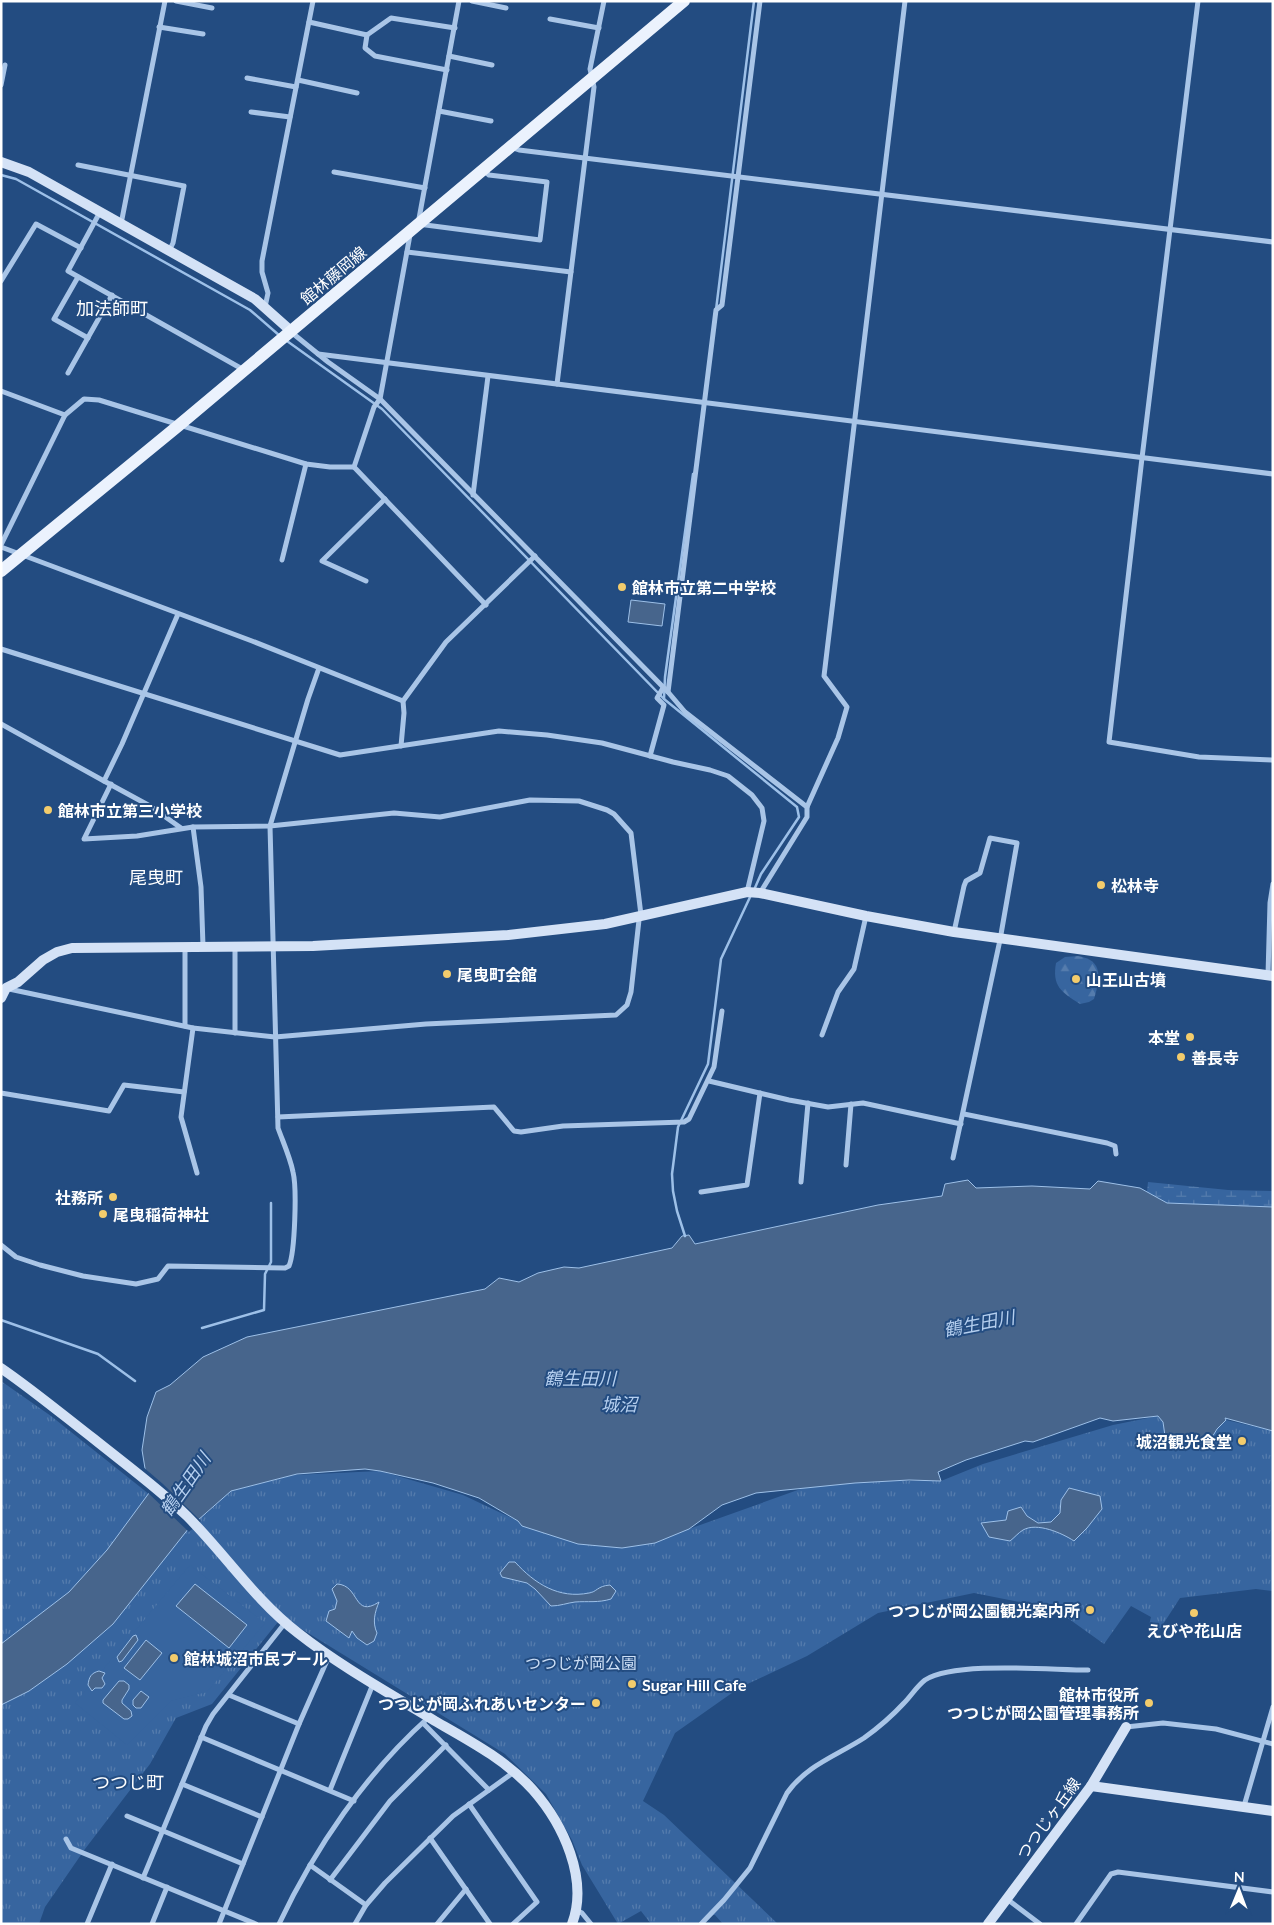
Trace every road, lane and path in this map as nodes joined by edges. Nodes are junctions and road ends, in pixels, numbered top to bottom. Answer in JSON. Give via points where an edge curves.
{"nodes":[{"id":1,"x":165,"y":1,"type":"edge"},
{"id":2,"x":176,"y":1,"type":"edge"},
{"id":3,"x":313,"y":1,"type":"edge"},
{"id":4,"x":460,"y":1,"type":"edge"},
{"id":5,"x":472,"y":1,"type":"edge"},
{"id":6,"x":604,"y":1,"type":"edge"},
{"id":7,"x":684,"y":1,"type":"edge"},
{"id":8,"x":760,"y":1,"type":"edge"},
{"id":9,"x":905,"y":1,"type":"edge"},
{"id":10,"x":1198,"y":1,"type":"edge"},
{"id":11,"x":212,"y":8,"type":"dead end"},
{"id":12,"x":506,"y":8,"type":"dead end"},
{"id":13,"x":550,"y":19,"type":"dead end"},
{"id":14,"x":309,"y":22,"type":"junction"},
{"id":15,"x":159,"y":27,"type":"junction"},
{"id":16,"x":454,"y":28,"type":"junction"},
{"id":17,"x":599,"y":28,"type":"junction"},
{"id":18,"x":203,"y":34,"type":"dead end"},
{"id":19,"x":367,"y":35,"type":"junction"},
{"id":20,"x":449,"y":56,"type":"junction"},
{"id":21,"x":5,"y":65,"type":"dead end"},
{"id":22,"x":492,"y":65,"type":"dead end"},
{"id":23,"x":447,"y":70,"type":"junction"},
{"id":24,"x":248,"y":78,"type":"dead end"},
{"id":25,"x":592,"y":78,"type":"junction"},
{"id":26,"x":1,"y":84,"type":"edge"},
{"id":27,"x":297,"y":84,"type":"junction"},
{"id":28,"x":356,"y":92,"type":"dead end"},
{"id":29,"x":439,"y":111,"type":"junction"},
{"id":30,"x":251,"y":112,"type":"dead end"},
{"id":31,"x":290,"y":117,"type":"junction"},
{"id":32,"x":491,"y":121,"type":"dead end"},
{"id":33,"x":510,"y":147,"type":"junction"},
{"id":34,"x":585,"y":158,"type":"junction"},
{"id":35,"x":1,"y":162,"type":"edge"},
{"id":36,"x":78,"y":165,"type":"dead end"},
{"id":37,"x":483,"y":170,"type":"junction"},
{"id":38,"x":334,"y":172,"type":"dead end"},
{"id":39,"x":131,"y":175,"type":"junction"},
{"id":40,"x":738,"y":177,"type":"junction"},
{"id":41,"x":425,"y":188,"type":"junction"},
{"id":42,"x":882,"y":194,"type":"junction"},
{"id":43,"x":100,"y":212,"type":"junction"},
{"id":44,"x":121,"y":224,"type":"junction"},
{"id":45,"x":414,"y":227,"type":"junction"},
{"id":46,"x":1170,"y":230,"type":"junction"},
{"id":47,"x":1273,"y":242,"type":"edge"},
{"id":48,"x":81,"y":248,"type":"junction"},
{"id":49,"x":169,"y":251,"type":"junction"},
{"id":50,"x":407,"y":252,"type":"junction"},
{"id":51,"x":571,"y":272,"type":"junction"},
{"id":52,"x":78,"y":277,"type":"junction"},
{"id":53,"x":1,"y":280,"type":"edge"},
{"id":54,"x":112,"y":295,"type":"junction"},
{"id":55,"x":265,"y":307,"type":"junction"},
{"id":56,"x":291,"y":332,"type":"junction"},
{"id":57,"x":88,"y":338,"type":"junction"},
{"id":58,"x":318,"y":354,"type":"junction"},
{"id":59,"x":388,"y":362,"type":"junction"},
{"id":60,"x":244,"y":370,"type":"junction"},
{"id":61,"x":68,"y":373,"type":"dead end"},
{"id":62,"x":488,"y":376,"type":"junction"},
{"id":63,"x":556,"y":384,"type":"junction"},
{"id":64,"x":1,"y":391,"type":"edge"},
{"id":65,"x":380,"y":399,"type":"junction"},
{"id":66,"x":704,"y":402,"type":"junction"},
{"id":67,"x":65,"y":415,"type":"junction"},
{"id":68,"x":854,"y":421,"type":"junction"},
{"id":69,"x":178,"y":426,"type":"junction"},
{"id":70,"x":1142,"y":458,"type":"junction"},
{"id":71,"x":306,"y":464,"type":"junction"},
{"id":72,"x":354,"y":467,"type":"junction"},
{"id":73,"x":1273,"y":474,"type":"edge"},
{"id":74,"x":473,"y":495,"type":"junction"},
{"id":75,"x":385,"y":499,"type":"junction"},
{"id":76,"x":1,"y":546,"type":"edge"},
{"id":77,"x":20,"y":554,"type":"junction"},
{"id":78,"x":535,"y":556,"type":"junction"},
{"id":79,"x":282,"y":560,"type":"dead end"},
{"id":80,"x":1,"y":570,"type":"edge"},
{"id":81,"x":366,"y":581,"type":"dead end"},
{"id":82,"x":486,"y":605,"type":"junction"},
{"id":83,"x":178,"y":614,"type":"junction"},
{"id":84,"x":1,"y":649,"type":"edge"},
{"id":85,"x":319,"y":668,"type":"junction"},
{"id":86,"x":666,"y":690,"type":"junction"},
{"id":87,"x":144,"y":694,"type":"junction"},
{"id":88,"x":403,"y":701,"type":"junction"},
{"id":89,"x":1,"y":724,"type":"edge"},
{"id":90,"x":295,"y":741,"type":"junction"},
{"id":91,"x":401,"y":746,"type":"junction"},
{"id":92,"x":650,"y":756,"type":"junction"},
{"id":93,"x":1273,"y":760,"type":"edge"},
{"id":94,"x":104,"y":781,"type":"junction"},
{"id":95,"x":110,"y":784,"type":"junction"},
{"id":96,"x":807,"y":808,"type":"junction"},
{"id":97,"x":270,"y":826,"type":"junction"},
{"id":98,"x":194,"y":827,"type":"junction"},
{"id":99,"x":181,"y":828,"type":"junction"},
{"id":100,"x":1273,"y":884,"type":"edge"},
{"id":101,"x":747,"y":892,"type":"junction"},
{"id":102,"x":760,"y":892,"type":"junction"},
{"id":103,"x":641,"y":915,"type":"junction"},
{"id":104,"x":866,"y":916,"type":"junction"},
{"id":105,"x":954,"y":932,"type":"junction"},
{"id":106,"x":1000,"y":940,"type":"junction"},
{"id":107,"x":203,"y":946,"type":"junction"},
{"id":108,"x":273,"y":946,"type":"junction"},
{"id":109,"x":185,"y":947,"type":"junction"},
{"id":110,"x":235,"y":947,"type":"junction"},
{"id":111,"x":1271,"y":976,"type":"edge"},
{"id":112,"x":4,"y":988,"type":"edge"},
{"id":113,"x":1,"y":998,"type":"edge"},
{"id":114,"x":722,"y":1011,"type":"dead end"},
{"id":115,"x":184,"y":1026,"type":"junction"},
{"id":116,"x":193,"y":1028,"type":"junction"},
{"id":117,"x":235,"y":1033,"type":"junction"},
{"id":118,"x":822,"y":1035,"type":"dead end"},
{"id":119,"x":275,"y":1037,"type":"junction"},
{"id":120,"x":709,"y":1081,"type":"junction"},
{"id":121,"x":184,"y":1092,"type":"junction"},
{"id":122,"x":1,"y":1093,"type":"edge"},
{"id":123,"x":760,"y":1094,"type":"junction"},
{"id":124,"x":808,"y":1103,"type":"junction"},
{"id":125,"x":852,"y":1104,"type":"junction"},
{"id":126,"x":964,"y":1114,"type":"junction"},
{"id":127,"x":278,"y":1117,"type":"junction"},
{"id":128,"x":961,"y":1124,"type":"junction"},
{"id":129,"x":1116,"y":1154,"type":"dead end"},
{"id":130,"x":954,"y":1158,"type":"dead end"},
{"id":131,"x":846,"y":1164,"type":"dead end"},
{"id":132,"x":197,"y":1173,"type":"dead end"},
{"id":133,"x":801,"y":1182,"type":"dead end"},
{"id":134,"x":701,"y":1192,"type":"dead end"},
{"id":135,"x":1,"y":1245,"type":"edge"},
{"id":136,"x":1,"y":1368,"type":"edge"},
{"id":137,"x":285,"y":1623,"type":"junction"},
{"id":138,"x":330,"y":1656,"type":"junction"},
{"id":139,"x":1088,"y":1670,"type":"dead end"},
{"id":140,"x":373,"y":1683,"type":"junction"},
{"id":141,"x":229,"y":1694,"type":"junction"},
{"id":142,"x":1273,"y":1707,"type":"edge"},
{"id":143,"x":426,"y":1720,"type":"junction"},
{"id":144,"x":300,"y":1724,"type":"junction"},
{"id":145,"x":1126,"y":1727,"type":"joint"},
{"id":146,"x":201,"y":1737,"type":"junction"},
{"id":147,"x":1262,"y":1742,"type":"junction"},
{"id":148,"x":1273,"y":1744,"type":"edge"},
{"id":149,"x":446,"y":1745,"type":"junction"},
{"id":150,"x":281,"y":1770,"type":"junction"},
{"id":151,"x":515,"y":1772,"type":"junction"},
{"id":152,"x":182,"y":1784,"type":"junction"},
{"id":153,"x":1090,"y":1786,"type":"junction"},
{"id":154,"x":330,"y":1790,"type":"junction"},
{"id":155,"x":489,"y":1790,"type":"junction"},
{"id":156,"x":354,"y":1801,"type":"junction"},
{"id":157,"x":469,"y":1804,"type":"junction"},
{"id":158,"x":1244,"y":1806,"type":"junction"},
{"id":159,"x":1273,"y":1811,"type":"edge"},
{"id":160,"x":127,"y":1816,"type":"dead end"},
{"id":161,"x":262,"y":1817,"type":"junction"},
{"id":162,"x":162,"y":1830,"type":"junction"},
{"id":163,"x":430,"y":1838,"type":"junction"},
{"id":164,"x":66,"y":1839,"type":"dead end"},
{"id":165,"x":112,"y":1864,"type":"junction"},
{"id":166,"x":244,"y":1864,"type":"junction"},
{"id":167,"x":310,"y":1865,"type":"junction"},
{"id":168,"x":143,"y":1878,"type":"junction"},
{"id":169,"x":330,"y":1880,"type":"junction"},
{"id":170,"x":167,"y":1888,"type":"junction"},
{"id":171,"x":466,"y":1889,"type":"junction"},
{"id":172,"x":1273,"y":1892,"type":"edge"},
{"id":173,"x":1007,"y":1899,"type":"junction"},
{"id":174,"x":366,"y":1905,"type":"junction"},
{"id":175,"x":224,"y":1910,"type":"junction"},
{"id":176,"x":576,"y":1910,"type":"junction"},
{"id":177,"x":87,"y":1924,"type":"edge"},
{"id":178,"x":152,"y":1924,"type":"edge"},
{"id":179,"x":219,"y":1924,"type":"edge"},
{"id":180,"x":256,"y":1924,"type":"edge"},
{"id":181,"x":279,"y":1924,"type":"edge"},
{"id":182,"x":355,"y":1924,"type":"edge"},
{"id":183,"x":437,"y":1924,"type":"edge"},
{"id":184,"x":490,"y":1924,"type":"edge"},
{"id":185,"x":513,"y":1924,"type":"edge"},
{"id":186,"x":572,"y":1924,"type":"edge"},
{"id":187,"x":591,"y":1924,"type":"edge"},
{"id":188,"x":701,"y":1924,"type":"edge"},
{"id":189,"x":988,"y":1924,"type":"edge"},
{"id":190,"x":1040,"y":1924,"type":"edge"},
{"id":191,"x":1076,"y":1924,"type":"edge"}],
"edges":[{"from":1,"to":15,"type":"street"},
{"from":2,"to":11,"type":"street"},
{"from":3,"to":14,"type":"street"},
{"from":4,"to":16,"type":"street"},
{"from":5,"to":12,"type":"street"},
{"from":6,"to":17,"type":"street"},
{"from":7,"to":25,"type":"main road","name":"館林藤岡線"},
{"from":8,"to":40,"type":"street"},
{"from":9,"to":42,"type":"street"},
{"from":10,"to":46,"type":"street"},
{"from":13,"to":17,"type":"street"},
{"from":14,"to":19,"type":"street"},
{"from":14,"to":27,"type":"street"},
{"from":15,"to":18,"type":"street"},
{"from":15,"to":39,"type":"street"},
{"from":16,"to":19,"type":"street","via":[[392,18]]},
{"from":16,"to":20,"type":"street"},
{"from":17,"to":25,"type":"street","via":[[590,69]]},
{"from":19,"to":23,"type":"street","via":[[365,48],[375,56]]},
{"from":20,"to":22,"type":"street"},
{"from":20,"to":23,"type":"street"},
{"from":21,"to":26,"type":"street"},
{"from":23,"to":29,"type":"street"},
{"from":24,"to":27,"type":"street"},
{"from":25,"to":33,"type":"main road","name":"館林藤岡線"},
{"from":25,"to":34,"type":"street","via":[[594,87]]},
{"from":27,"to":28,"type":"street"},
{"from":27,"to":31,"type":"street"},
{"from":29,"to":32,"type":"street"},
{"from":29,"to":41,"type":"street"},
{"from":30,"to":31,"type":"street"},
{"from":31,"to":55,"type":"street","via":[[262,261],[268,293]]},
{"from":33,"to":34,"type":"street"},
{"from":33,"to":37,"type":"main road","name":"館林藤岡線"},
{"from":34,"to":40,"type":"street"},
{"from":34,"to":51,"type":"street"},
{"from":35,"to":43,"type":"street","via":[[29,172]]},
{"from":36,"to":39,"type":"street"},
{"from":37,"to":45,"type":"main road","name":"館林藤岡線"},
{"from":37,"to":45,"type":"street","via":[[489,175],[547,182],[540,240]]},
{"from":38,"to":41,"type":"street"},
{"from":39,"to":44,"type":"street"},
{"from":39,"to":49,"type":"street","via":[[184,186]]},
{"from":40,"to":42,"type":"street"},
{"from":40,"to":66,"type":"street","via":[[722,305],[716,310]]},
{"from":41,"to":45,"type":"street"},
{"from":42,"to":46,"type":"street"},
{"from":42,"to":68,"type":"street"},
{"from":43,"to":44,"type":"street"},
{"from":43,"to":48,"type":"street"},
{"from":44,"to":49,"type":"street"},
{"from":45,"to":50,"type":"street"},
{"from":45,"to":56,"type":"main road","name":"館林藤岡線"},
{"from":46,"to":47,"type":"street"},
{"from":46,"to":70,"type":"street"},
{"from":48,"to":52,"type":"street","via":[[68,271]]},
{"from":48,"to":53,"type":"street","via":[[36,224]]},
{"from":49,"to":55,"type":"street"},
{"from":50,"to":51,"type":"street"},
{"from":50,"to":59,"type":"street"},
{"from":51,"to":63,"type":"street"},
{"from":52,"to":54,"type":"street"},
{"from":52,"to":57,"type":"street","via":[[54,319]]},
{"from":54,"to":57,"type":"street"},
{"from":54,"to":60,"type":"street"},
{"from":55,"to":56,"type":"street"},
{"from":56,"to":58,"type":"street"},
{"from":56,"to":60,"type":"main road","name":"館林藤岡線"},
{"from":57,"to":61,"type":"street"},
{"from":58,"to":59,"type":"street"},
{"from":58,"to":65,"type":"street"},
{"from":59,"to":62,"type":"street"},
{"from":59,"to":65,"type":"street"},
{"from":60,"to":69,"type":"main road","name":"館林藤岡線"},
{"from":62,"to":63,"type":"street"},
{"from":62,"to":74,"type":"street"},
{"from":63,"to":66,"type":"street"},
{"from":64,"to":67,"type":"street"},
{"from":65,"to":72,"type":"street","via":[[374,407]]},
{"from":65,"to":74,"type":"street"},
{"from":66,"to":68,"type":"street"},
{"from":66,"to":86,"type":"street"},
{"from":67,"to":69,"type":"street","via":[[84,399],[95,399]]},
{"from":67,"to":76,"type":"street"},
{"from":68,"to":70,"type":"street"},
{"from":68,"to":96,"type":"street","via":[[824,676],[846,707],[838,738]]},
{"from":69,"to":71,"type":"street"},
{"from":69,"to":77,"type":"main road","name":"館林藤岡線"},
{"from":70,"to":73,"type":"street"},
{"from":70,"to":93,"type":"street","via":[[1109,742],[1199,757]]},
{"from":71,"to":72,"type":"street"},
{"from":71,"to":79,"type":"street"},
{"from":72,"to":75,"type":"street"},
{"from":74,"to":78,"type":"street"},
{"from":75,"to":81,"type":"street","via":[[322,561]]},
{"from":75,"to":82,"type":"street"},
{"from":76,"to":77,"type":"street"},
{"from":77,"to":80,"type":"main road","name":"館林藤岡線"},
{"from":77,"to":83,"type":"street"},
{"from":78,"to":82,"type":"street"},
{"from":78,"to":86,"type":"street"},
{"from":82,"to":88,"type":"street","via":[[446,642]]},
{"from":83,"to":85,"type":"street"},
{"from":83,"to":87,"type":"street"},
{"from":84,"to":87,"type":"street"},
{"from":85,"to":88,"type":"street"},
{"from":85,"to":90,"type":"street"},
{"from":86,"to":92,"type":"street","via":[[657,698],[664,705]]},
{"from":86,"to":96,"type":"street","via":[[685,712]]},
{"from":87,"to":90,"type":"street"},
{"from":87,"to":94,"type":"street"},
{"from":88,"to":91,"type":"street"},
{"from":89,"to":94,"type":"street"},
{"from":90,"to":91,"type":"street","via":[[340,755]]},
{"from":90,"to":97,"type":"street"},
{"from":91,"to":92,"type":"street","via":[[499,731],[602,743]]},
{"from":92,"to":101,"type":"street","via":[[728,776],[752,795],[762,808],[764,822]]},
{"from":94,"to":95,"type":"street"},
{"from":95,"to":99,"type":"street"},
{"from":95,"to":99,"type":"street","via":[[84,839],[137,836]]},
{"from":96,"to":102,"type":"street","via":[[807,817]]},
{"from":97,"to":98,"type":"street"},
{"from":97,"to":103,"type":"street","via":[[394,813],[440,817],[530,800],[590,803],[614,814],[631,832]]},
{"from":97,"to":108,"type":"street"},
{"from":98,"to":99,"type":"street"},
{"from":98,"to":107,"type":"street"},
{"from":100,"to":111,"type":"street","via":[[1270,903]]},
{"from":101,"to":102,"type":"street"},
{"from":101,"to":103,"type":"street"},
{"from":102,"to":104,"type":"street"},
{"from":103,"to":108,"type":"street","via":[[598,925],[508,935]]},
{"from":103,"to":119,"type":"street","via":[[631,992],[627,1005],[616,1015],[426,1024]]},
{"from":104,"to":105,"type":"street"},
{"from":104,"to":118,"type":"street","via":[[854,970],[838,992]]},
{"from":105,"to":106,"type":"street"},
{"from":105,"to":106,"type":"street","via":[[964,886],[980,872],[990,838],[1017,843]]},
{"from":106,"to":111,"type":"street"},
{"from":106,"to":126,"type":"street"},
{"from":107,"to":109,"type":"street"},
{"from":107,"to":110,"type":"street"},
{"from":108,"to":110,"type":"street"},
{"from":108,"to":119,"type":"street"},
{"from":109,"to":112,"type":"street","via":[[64,950],[43,960],[18,982]]},
{"from":109,"to":115,"type":"street"},
{"from":110,"to":117,"type":"street"},
{"from":112,"to":113,"type":"street"},
{"from":112,"to":115,"type":"street"},
{"from":114,"to":120,"type":"street","via":[[717,1057]]},
{"from":115,"to":116,"type":"street"},
{"from":116,"to":117,"type":"street"},
{"from":116,"to":121,"type":"street"},
{"from":117,"to":119,"type":"street"},
{"from":119,"to":127,"type":"street"},
{"from":120,"to":123,"type":"street"},
{"from":120,"to":127,"type":"street","via":[[689,1119],[684,1122],[563,1126],[521,1132],[514,1131],[494,1108]]},
{"from":121,"to":122,"type":"street","via":[[124,1085],[109,1111]]},
{"from":121,"to":132,"type":"street","via":[[181,1117]]},
{"from":123,"to":124,"type":"street"},
{"from":123,"to":134,"type":"street","via":[[747,1185]]},
{"from":124,"to":125,"type":"street","via":[[828,1107]]},
{"from":124,"to":133,"type":"street"},
{"from":125,"to":128,"type":"street","via":[[863,1103]]},
{"from":125,"to":131,"type":"street"},
{"from":126,"to":128,"type":"street"},
{"from":126,"to":129,"type":"street","via":[[1115,1146]]},
{"from":127,"to":135,"type":"street","via":[[278,1128],[294,1173],[292,1261],[285,1268],[168,1266],[158,1279],[136,1284],[40,1265],[16,1257]]},
{"from":128,"to":130,"type":"street"},
{"from":136,"to":137,"type":"street","via":[[135,1471],[186,1516],[250,1589]]},
{"from":137,"to":138,"type":"street"},
{"from":137,"to":141,"type":"street"},
{"from":138,"to":140,"type":"street"},
{"from":138,"to":144,"type":"street"},
{"from":139,"to":188,"type":"street","via":[[981,1668],[936,1674],[923,1681],[877,1728],[805,1772],[794,1783],[750,1868]]},
{"from":140,"to":143,"type":"street"},
{"from":140,"to":154,"type":"street"},
{"from":141,"to":144,"type":"street"},
{"from":141,"to":146,"type":"street"},
{"from":142,"to":147,"type":"street"},
{"from":143,"to":149,"type":"street"},
{"from":143,"to":151,"type":"street","via":[[480,1747]]},
{"from":143,"to":156,"type":"street","via":[[383,1762]]},
{"from":144,"to":150,"type":"street"},
{"from":145,"to":147,"type":"street","via":[[1162,1723],[1216,1729]]},
{"from":145,"to":153,"type":"street","name":"つつじヶ丘線"},
{"from":146,"to":150,"type":"street"},
{"from":146,"to":152,"type":"street"},
{"from":147,"to":148,"type":"street"},
{"from":147,"to":158,"type":"street"},
{"from":149,"to":155,"type":"street"},
{"from":149,"to":169,"type":"street","via":[[390,1801]]},
{"from":150,"to":154,"type":"street"},
{"from":150,"to":161,"type":"street"},
{"from":151,"to":155,"type":"street"},
{"from":151,"to":176,"type":"street","via":[[546,1805],[564,1839],[575,1870]]},
{"from":152,"to":161,"type":"street"},
{"from":152,"to":162,"type":"street"},
{"from":153,"to":158,"type":"street"},
{"from":153,"to":173,"type":"street","name":"つつじヶ丘線"},
{"from":154,"to":156,"type":"street"},
{"from":155,"to":157,"type":"street"},
{"from":156,"to":167,"type":"street"},
{"from":157,"to":163,"type":"street"},
{"from":157,"to":185,"type":"street","via":[[537,1902]]},
{"from":158,"to":159,"type":"street"},
{"from":160,"to":162,"type":"street"},
{"from":161,"to":166,"type":"street"},
{"from":162,"to":166,"type":"street"},
{"from":162,"to":168,"type":"street"},
{"from":163,"to":171,"type":"street"},
{"from":163,"to":174,"type":"street"},
{"from":164,"to":165,"type":"street","via":[[71,1848]]},
{"from":165,"to":168,"type":"street"},
{"from":165,"to":177,"type":"street"},
{"from":166,"to":175,"type":"street"},
{"from":167,"to":169,"type":"street"},
{"from":167,"to":181,"type":"street"},
{"from":168,"to":170,"type":"street"},
{"from":169,"to":174,"type":"street"},
{"from":170,"to":175,"type":"street"},
{"from":170,"to":178,"type":"street"},
{"from":171,"to":183,"type":"street"},
{"from":171,"to":184,"type":"street"},
{"from":172,"to":191,"type":"street","via":[[1118,1872],[1111,1874]]},
{"from":173,"to":189,"type":"street","name":"つつじヶ丘線"},
{"from":173,"to":190,"type":"street"},
{"from":174,"to":182,"type":"street"},
{"from":175,"to":179,"type":"street"},
{"from":175,"to":180,"type":"street"},
{"from":176,"to":186,"type":"street"},
{"from":176,"to":187,"type":"street"}]}
